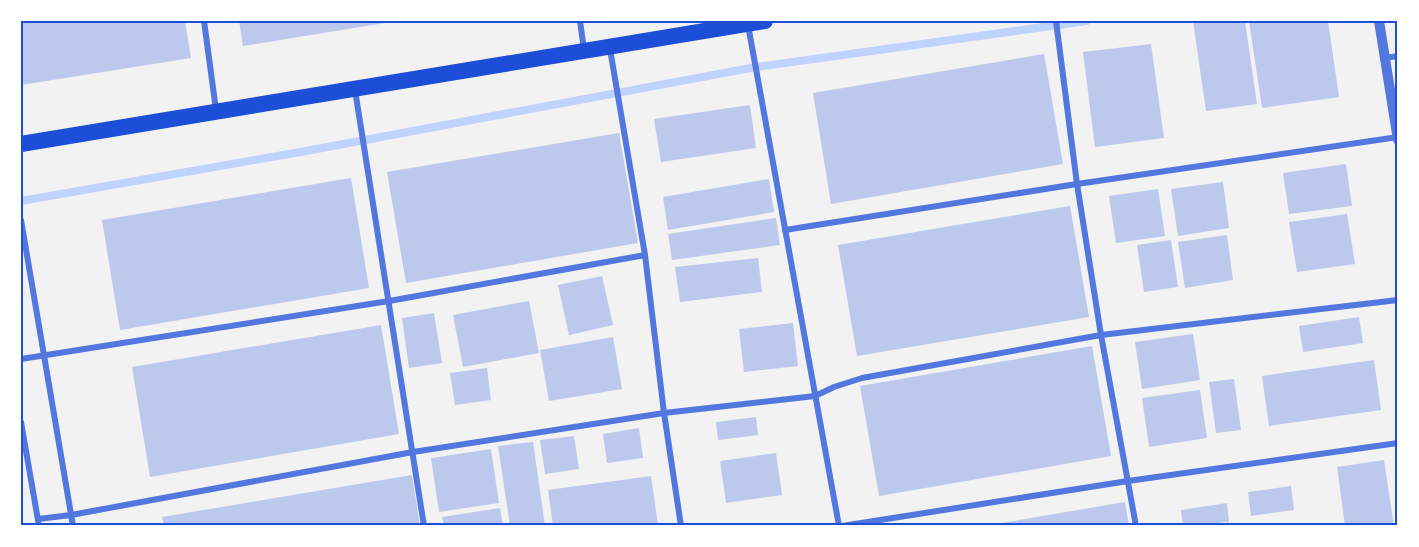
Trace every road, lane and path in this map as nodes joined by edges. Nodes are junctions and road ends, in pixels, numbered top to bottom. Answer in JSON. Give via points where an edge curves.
{"nodes":[{"id":1,"x":204,"y":21,"type":"edge"},
{"id":2,"x":580,"y":21,"type":"edge"},
{"id":3,"x":765,"y":21,"type":"edge"},
{"id":4,"x":1056,"y":21,"type":"edge"},
{"id":5,"x":1379,"y":21,"type":"edge"},
{"id":6,"x":748,"y":24,"type":"junction"},
{"id":7,"x":610,"y":47,"type":"junction"},
{"id":8,"x":584,"y":51,"type":"junction"},
{"id":9,"x":1398,"y":56,"type":"edge"},
{"id":10,"x":1385,"y":58,"type":"junction"},
{"id":11,"x":355,"y":89,"type":"junction"},
{"id":12,"x":216,"y":112,"type":"junction"},
{"id":13,"x":1398,"y":138,"type":"edge"},
{"id":14,"x":21,"y":144,"type":"edge"},
{"id":15,"x":1077,"y":184,"type":"junction"},
{"id":16,"x":21,"y":220,"type":"edge"},
{"id":17,"x":785,"y":230,"type":"junction"},
{"id":18,"x":645,"y":255,"type":"junction"},
{"id":19,"x":1398,"y":300,"type":"edge"},
{"id":20,"x":389,"y":301,"type":"junction"},
{"id":21,"x":1101,"y":335,"type":"junction"},
{"id":22,"x":45,"y":356,"type":"junction"},
{"id":23,"x":21,"y":359,"type":"edge"},
{"id":24,"x":815,"y":396,"type":"junction"},
{"id":25,"x":664,"y":413,"type":"junction"},
{"id":26,"x":21,"y":422,"type":"edge"},
{"id":27,"x":1398,"y":443,"type":"edge"},
{"id":28,"x":413,"y":452,"type":"junction"},
{"id":29,"x":1128,"y":481,"type":"junction"},
{"id":30,"x":71,"y":515,"type":"junction"},
{"id":31,"x":39,"y":523,"type":"edge"},
{"id":32,"x":73,"y":526,"type":"edge"},
{"id":33,"x":424,"y":526,"type":"edge"},
{"id":34,"x":681,"y":526,"type":"edge"},
{"id":35,"x":840,"y":526,"type":"edge"},
{"id":36,"x":1136,"y":526,"type":"edge"}],
"edges":[{"from":1,"to":12,"type":"street"},
{"from":2,"to":8,"type":"street"},
{"from":3,"to":6,"type":"highway"},
{"from":4,"to":15,"type":"street"},
{"from":5,"to":10,"type":"street"},
{"from":6,"to":7,"type":"highway"},
{"from":6,"to":17,"type":"street"},
{"from":7,"to":8,"type":"highway"},
{"from":7,"to":18,"type":"street"},
{"from":8,"to":11,"type":"highway"},
{"from":9,"to":10,"type":"street"},
{"from":10,"to":13,"type":"street"},
{"from":11,"to":12,"type":"highway"},
{"from":11,"to":20,"type":"street"},
{"from":12,"to":14,"type":"highway"},
{"from":13,"to":15,"type":"street"},
{"from":15,"to":17,"type":"street"},
{"from":15,"to":21,"type":"street"},
{"from":16,"to":22,"type":"street"},
{"from":17,"to":24,"type":"street"},
{"from":18,"to":20,"type":"street"},
{"from":18,"to":25,"type":"street"},
{"from":19,"to":21,"type":"street"},
{"from":20,"to":22,"type":"street"},
{"from":20,"to":28,"type":"street"},
{"from":21,"to":24,"type":"street","via":[[862,378]]},
{"from":21,"to":29,"type":"street"},
{"from":22,"to":23,"type":"street"},
{"from":22,"to":30,"type":"street"},
{"from":24,"to":25,"type":"street"},
{"from":24,"to":35,"type":"street"},
{"from":25,"to":28,"type":"street"},
{"from":25,"to":34,"type":"street"},
{"from":26,"to":31,"type":"street"},
{"from":27,"to":29,"type":"street"},
{"from":28,"to":30,"type":"street"},
{"from":28,"to":33,"type":"street"},
{"from":29,"to":35,"type":"street"},
{"from":29,"to":36,"type":"street"},
{"from":30,"to":31,"type":"street"},
{"from":30,"to":32,"type":"street"}]}
